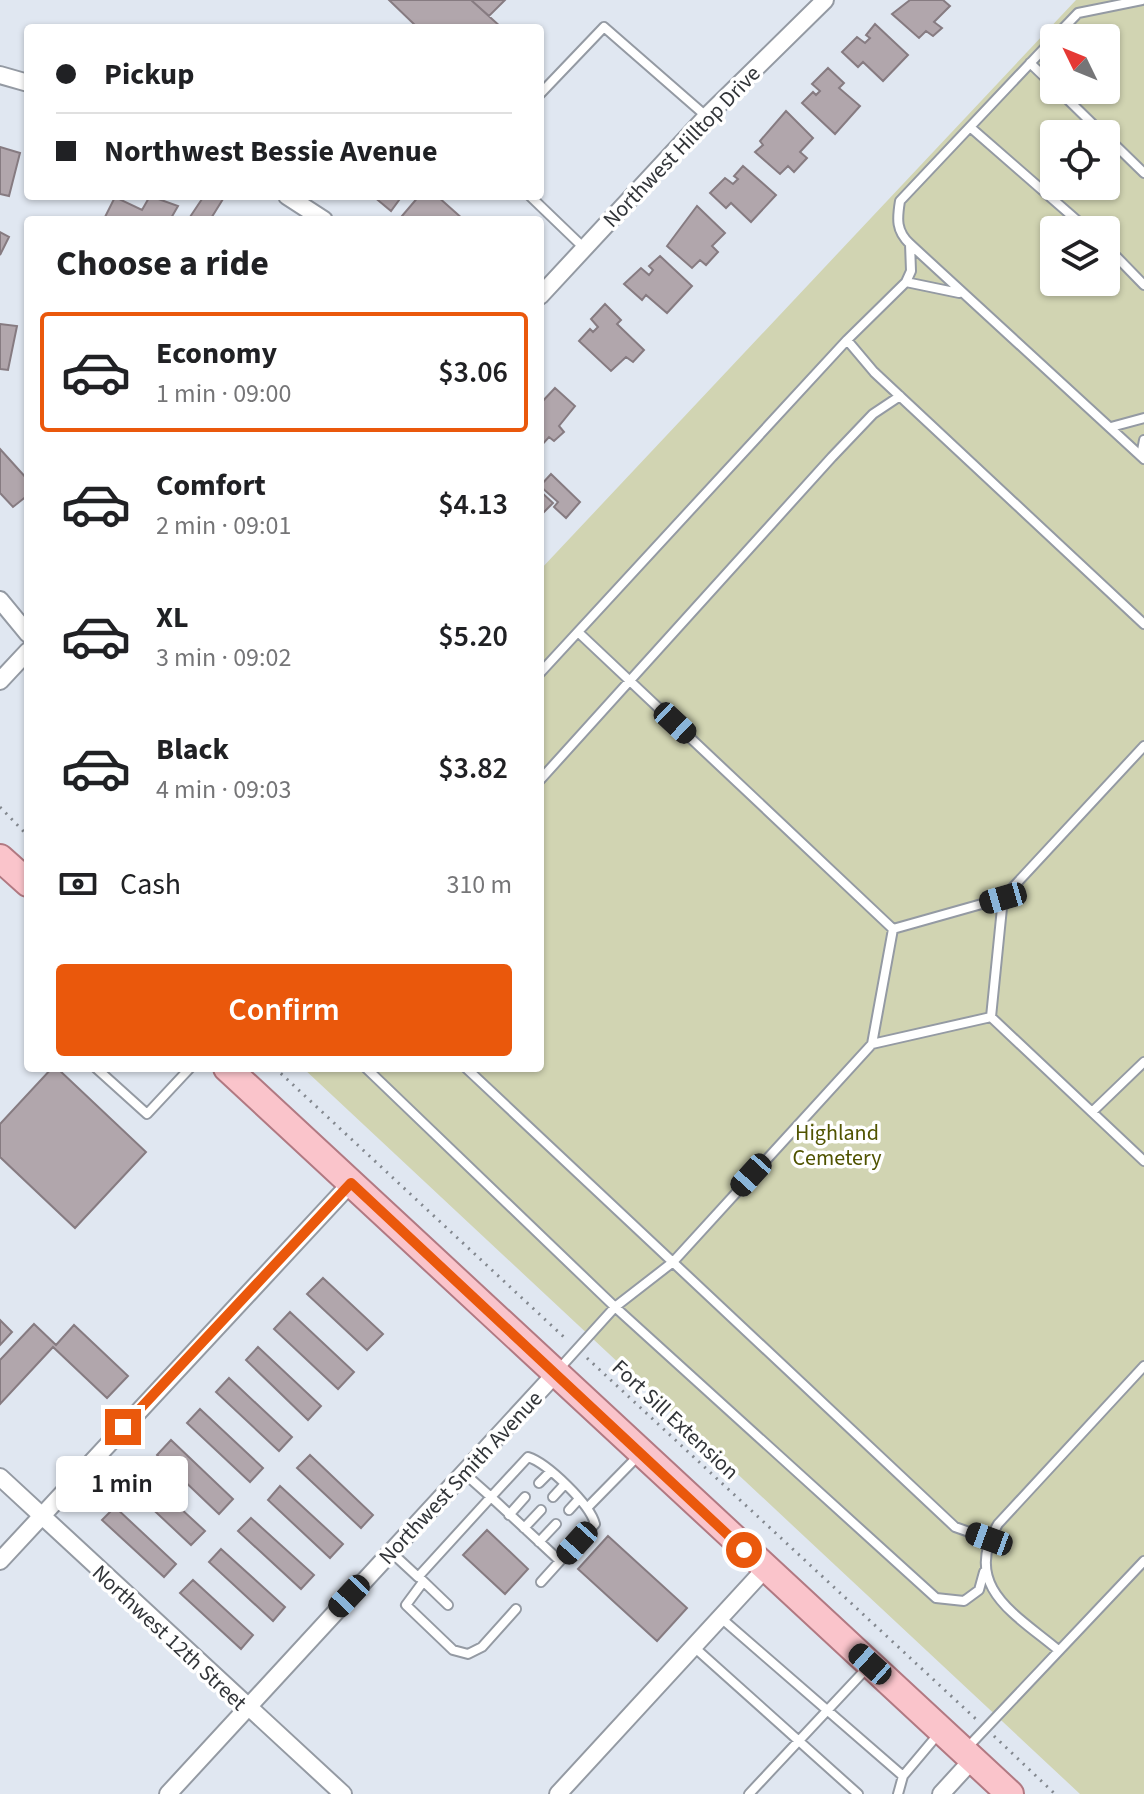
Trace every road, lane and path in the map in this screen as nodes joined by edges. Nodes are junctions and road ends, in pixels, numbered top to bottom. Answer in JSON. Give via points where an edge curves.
{"nodes":[{"id":1,"x":825,"y":0,"type":"edge"},
{"id":2,"x":1142,"y":0,"type":"edge"},
{"id":3,"x":1067,"y":24,"type":"edge"},
{"id":4,"x":1040,"y":53,"type":"edge"},
{"id":5,"x":1030,"y":63,"type":"junction"},
{"id":6,"x":1040,"y":73,"type":"edge"},
{"id":7,"x":0,"y":75,"type":"edge"},
{"id":8,"x":24,"y":82,"type":"edge"},
{"id":9,"x":544,"y":90,"type":"edge"},
{"id":10,"x":1073,"y":104,"type":"edge"},
{"id":11,"x":707,"y":116,"type":"junction"},
{"id":12,"x":1089,"y":120,"type":"edge"},
{"id":13,"x":970,"y":127,"type":"junction"},
{"id":14,"x":1120,"y":150,"type":"edge"},
{"id":15,"x":1144,"y":173,"type":"edge"},
{"id":16,"x":293,"y":200,"type":"edge"},
{"id":17,"x":534,"y":200,"type":"edge"},
{"id":18,"x":318,"y":216,"type":"edge"},
{"id":19,"x":1072,"y":216,"type":"edge"},
{"id":20,"x":910,"y":244,"type":"junction"},
{"id":21,"x":583,"y":247,"type":"junction"},
{"id":22,"x":1120,"y":260,"type":"edge"},
{"id":23,"x":906,"y":282,"type":"junction"},
{"id":24,"x":1144,"y":285,"type":"edge"},
{"id":25,"x":544,"y":291,"type":"edge"},
{"id":26,"x":967,"y":296,"type":"junction"},
{"id":27,"x":847,"y":340,"type":"junction"},
{"id":28,"x":900,"y":396,"type":"junction"},
{"id":29,"x":1144,"y":418,"type":"edge"},
{"id":30,"x":1111,"y":427,"type":"junction"},
{"id":31,"x":1144,"y":440,"type":"edge"},
{"id":32,"x":1142,"y":458,"type":"edge"},
{"id":33,"x":0,"y":600,"type":"edge"},
{"id":34,"x":1144,"y":624,"type":"edge"},
{"id":35,"x":24,"y":629,"type":"edge"},
{"id":36,"x":578,"y":632,"type":"junction"},
{"id":37,"x":24,"y":655,"type":"edge"},
{"id":38,"x":544,"y":669,"type":"edge"},
{"id":39,"x":0,"y":681,"type":"edge"},
{"id":40,"x":632,"y":682,"type":"junction"},
{"id":41,"x":1144,"y":746,"type":"edge"},
{"id":42,"x":544,"y":776,"type":"edge"},
{"id":43,"x":0,"y":807,"type":"edge"},
{"id":44,"x":24,"y":832,"type":"edge"},
{"id":45,"x":2,"y":865,"type":"edge"},
{"id":46,"x":24,"y":880,"type":"edge"},
{"id":47,"x":1003,"y":898,"type":"junction"},
{"id":48,"x":893,"y":929,"type":"junction"},
{"id":49,"x":991,"y":1017,"type":"junction"},
{"id":50,"x":872,"y":1044,"type":"junction"},
{"id":51,"x":1144,"y":1062,"type":"edge"},
{"id":52,"x":100,"y":1072,"type":"edge"},
{"id":53,"x":186,"y":1072,"type":"edge"},
{"id":54,"x":231,"y":1072,"type":"edge"},
{"id":55,"x":279,"y":1072,"type":"edge"},
{"id":56,"x":370,"y":1072,"type":"edge"},
{"id":57,"x":470,"y":1072,"type":"edge"},
{"id":58,"x":1092,"y":1112,"type":"junction"},
{"id":59,"x":1144,"y":1161,"type":"edge"},
{"id":60,"x":351,"y":1183,"type":"junction"},
{"id":61,"x":673,"y":1262,"type":"junction"},
{"id":62,"x":615,"y":1307,"type":"junction"},
{"id":63,"x":576,"y":1349,"type":"junction"},
{"id":64,"x":1144,"y":1366,"type":"edge"},
{"id":65,"x":556,"y":1373,"type":"junction"},
{"id":66,"x":641,"y":1452,"type":"junction"},
{"id":67,"x":550,"y":1472,"type":"junction"},
{"id":68,"x":464,"y":1473,"type":"junction"},
{"id":69,"x":0,"y":1477,"type":"edge"},
{"id":70,"x":539,"y":1483,"type":"dead end"},
{"id":71,"x":564,"y":1485,"type":"junction"},
{"id":72,"x":491,"y":1497,"type":"junction"},
{"id":73,"x":525,"y":1497,"type":"dead end"},
{"id":74,"x":553,"y":1497,"type":"dead end"},
{"id":75,"x":579,"y":1499,"type":"junction"},
{"id":76,"x":587,"y":1508,"type":"junction"},
{"id":77,"x":541,"y":1510,"type":"dead end"},
{"id":78,"x":569,"y":1510,"type":"dead end"},
{"id":79,"x":509,"y":1515,"type":"junction"},
{"id":80,"x":40,"y":1516,"type":"junction"},
{"id":81,"x":556,"y":1524,"type":"dead end"},
{"id":82,"x":524,"y":1528,"type":"junction"},
{"id":83,"x":989,"y":1539,"type":"junction"},
{"id":84,"x":539,"y":1542,"type":"junction"},
{"id":85,"x":391,"y":1552,"type":"junction"},
{"id":86,"x":0,"y":1561,"type":"edge"},
{"id":87,"x":560,"y":1561,"type":"junction"},
{"id":88,"x":1144,"y":1561,"type":"edge"},
{"id":89,"x":765,"y":1569,"type":"junction"},
{"id":90,"x":984,"y":1572,"type":"junction"},
{"id":91,"x":421,"y":1579,"type":"junction"},
{"id":92,"x":541,"y":1582,"type":"dead end"},
{"id":93,"x":448,"y":1605,"type":"dead end"},
{"id":94,"x":516,"y":1609,"type":"dead end"},
{"id":95,"x":721,"y":1617,"type":"junction"},
{"id":96,"x":694,"y":1647,"type":"junction"},
{"id":97,"x":1057,"y":1649,"type":"junction"},
{"id":98,"x":870,"y":1664,"type":"junction"},
{"id":99,"x":246,"y":1707,"type":"junction"},
{"id":100,"x":829,"y":1712,"type":"junction"},
{"id":101,"x":986,"y":1728,"type":"junction"},
{"id":102,"x":942,"y":1730,"type":"junction"},
{"id":103,"x":796,"y":1740,"type":"junction"},
{"id":104,"x":968,"y":1755,"type":"junction"},
{"id":105,"x":903,"y":1776,"type":"junction"},
{"id":106,"x":168,"y":1794,"type":"edge"},
{"id":107,"x":343,"y":1794,"type":"edge"},
{"id":108,"x":558,"y":1794,"type":"edge"},
{"id":109,"x":749,"y":1794,"type":"edge"},
{"id":110,"x":858,"y":1794,"type":"edge"},
{"id":111,"x":898,"y":1794,"type":"edge"},
{"id":112,"x":941,"y":1794,"type":"edge"},
{"id":113,"x":1010,"y":1794,"type":"edge"},
{"id":114,"x":1055,"y":1794,"type":"edge"}],
"edges":[{"from":1,"to":11,"type":"street","name":"Northwest Hilltop Drive"},
{"from":2,"to":3,"type":"lane","via":[[1078,13]]},
{"from":4,"to":5,"type":"lane"},
{"from":5,"to":6,"type":"lane"},
{"from":5,"to":13,"type":"lane"},
{"from":7,"to":8,"type":"street"},
{"from":9,"to":11,"type":"lane","via":[[604,27]]},
{"from":10,"to":12,"type":"lane"},
{"from":11,"to":21,"type":"street","name":"Northwest Hilltop Drive"},
{"from":13,"to":19,"type":"lane"},
{"from":13,"to":20,"type":"lane","via":[[900,201],[900,235]]},
{"from":14,"to":15,"type":"lane"},
{"from":16,"to":18,"type":"street"},
{"from":17,"to":21,"type":"lane"},
{"from":20,"to":23,"type":"lane"},
{"from":20,"to":26,"type":"lane"},
{"from":21,"to":25,"type":"street","name":"Northwest Hilltop Drive"},
{"from":22,"to":24,"type":"lane"},
{"from":23,"to":26,"type":"lane"},
{"from":23,"to":27,"type":"lane"},
{"from":26,"to":30,"type":"lane"},
{"from":27,"to":28,"type":"lane"},
{"from":27,"to":36,"type":"lane"},
{"from":28,"to":34,"type":"lane"},
{"from":28,"to":40,"type":"lane","via":[[873,414],[832,457]]},
{"from":29,"to":30,"type":"lane"},
{"from":30,"to":32,"type":"lane"},
{"from":31,"to":32,"type":"lane"},
{"from":33,"to":35,"type":"street"},
{"from":36,"to":38,"type":"lane"},
{"from":36,"to":40,"type":"lane"},
{"from":37,"to":39,"type":"street"},
{"from":40,"to":42,"type":"lane"},
{"from":40,"to":48,"type":"lane"},
{"from":41,"to":47,"type":"lane"},
{"from":43,"to":44,"type":"path"},
{"from":45,"to":46,"type":"main road"},
{"from":47,"to":48,"type":"lane"},
{"from":47,"to":49,"type":"lane"},
{"from":48,"to":50,"type":"lane"},
{"from":49,"to":50,"type":"lane"},
{"from":49,"to":58,"type":"lane"},
{"from":50,"to":61,"type":"lane"},
{"from":51,"to":58,"type":"lane"},
{"from":52,"to":53,"type":"lane","via":[[147,1114]]},
{"from":54,"to":60,"type":"main road"},
{"from":55,"to":63,"type":"path","name":"Fort Sill Extension"},
{"from":56,"to":62,"type":"lane"},
{"from":57,"to":61,"type":"lane"},
{"from":58,"to":59,"type":"lane"},
{"from":60,"to":65,"type":"main road"},
{"from":60,"to":80,"type":"street"},
{"from":61,"to":62,"type":"lane"},
{"from":61,"to":83,"type":"lane","via":[[955,1527]]},
{"from":62,"to":63,"type":"lane"},
{"from":62,"to":90,"type":"lane","via":[[936,1598],[964,1601],[979,1590]]},
{"from":63,"to":65,"type":"lane"},
{"from":63,"to":101,"type":"path","name":"Fort Sill Extension"},
{"from":64,"to":83,"type":"lane"},
{"from":65,"to":66,"type":"main road"},
{"from":65,"to":68,"type":"street","name":"Northwest Smith Avenue"},
{"from":66,"to":76,"type":"lane"},
{"from":66,"to":89,"type":"main road"},
{"from":67,"to":70,"type":"lane"},
{"from":67,"to":71,"type":"lane"},
{"from":67,"to":72,"type":"lane","via":[[528,1457]]},
{"from":68,"to":72,"type":"lane"},
{"from":68,"to":85,"type":"street","name":"Northwest Smith Avenue"},
{"from":69,"to":80,"type":"street","name":"Northwest 12th Street"},
{"from":71,"to":74,"type":"lane"},
{"from":71,"to":75,"type":"lane"},
{"from":72,"to":79,"type":"lane"},
{"from":72,"to":91,"type":"lane"},
{"from":73,"to":79,"type":"lane"},
{"from":75,"to":76,"type":"lane"},
{"from":75,"to":78,"type":"lane"},
{"from":76,"to":87,"type":"lane","via":[[595,1524]]},
{"from":77,"to":82,"type":"lane"},
{"from":79,"to":82,"type":"lane"},
{"from":80,"to":86,"type":"street"},
{"from":80,"to":99,"type":"street","name":"Northwest 12th Street"},
{"from":81,"to":84,"type":"lane"},
{"from":82,"to":84,"type":"lane"},
{"from":83,"to":90,"type":"lane"},
{"from":84,"to":87,"type":"lane"},
{"from":85,"to":91,"type":"lane"},
{"from":85,"to":99,"type":"street","name":"Northwest Smith Avenue"},
{"from":87,"to":92,"type":"lane"},
{"from":88,"to":97,"type":"lane"},
{"from":89,"to":95,"type":"street"},
{"from":89,"to":98,"type":"main road"},
{"from":90,"to":97,"type":"lane","via":[[999,1602]]},
{"from":91,"to":93,"type":"lane"},
{"from":91,"to":94,"type":"lane","via":[[406,1605],[453,1650],[468,1654],[482,1647]]},
{"from":95,"to":96,"type":"street"},
{"from":95,"to":100,"type":"lane"},
{"from":96,"to":103,"type":"lane"},
{"from":96,"to":108,"type":"street"},
{"from":97,"to":101,"type":"lane"},
{"from":98,"to":100,"type":"lane"},
{"from":98,"to":102,"type":"main road"},
{"from":99,"to":106,"type":"street","name":"Northwest Smith Avenue"},
{"from":99,"to":107,"type":"street","name":"Northwest 12th Street"},
{"from":100,"to":103,"type":"lane"},
{"from":100,"to":105,"type":"lane"},
{"from":101,"to":104,"type":"lane"},
{"from":101,"to":114,"type":"path","name":"Fort Sill Extension"},
{"from":102,"to":104,"type":"main road"},
{"from":102,"to":105,"type":"lane"},
{"from":103,"to":109,"type":"lane"},
{"from":103,"to":110,"type":"lane"},
{"from":104,"to":112,"type":"street"},
{"from":104,"to":113,"type":"main road"},
{"from":105,"to":111,"type":"lane"}]}
